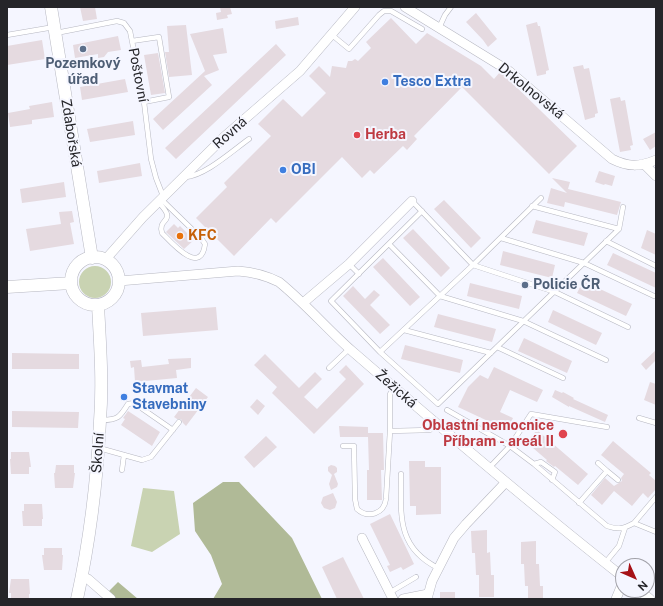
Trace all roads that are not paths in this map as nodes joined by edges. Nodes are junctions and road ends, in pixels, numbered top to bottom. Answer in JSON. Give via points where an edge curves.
{"nodes":[{"id":1,"x":51,"y":7,"type":"edge"},
{"id":2,"x":355,"y":7,"type":"edge"},
{"id":3,"x":405,"y":7,"type":"edge"},
{"id":4,"x":451,"y":7,"type":"edge"},
{"id":5,"x":439,"y":28,"type":"junction"},
{"id":6,"x":422,"y":29,"type":"dead end"},
{"id":7,"x":54,"y":30,"type":"junction"},
{"id":8,"x":7,"y":35,"type":"edge"},
{"id":9,"x":332,"y":36,"type":"junction"},
{"id":10,"x":132,"y":41,"type":"junction"},
{"id":11,"x":144,"y":102,"type":"junction"},
{"id":12,"x":249,"y":139,"type":"dead end"},
{"id":13,"x":656,"y":160,"type":"edge"},
{"id":14,"x":644,"y":164,"type":"junction"},
{"id":15,"x":656,"y":176,"type":"edge"},
{"id":16,"x":183,"y":177,"type":"junction"},
{"id":17,"x":541,"y":198,"type":"dead end"},
{"id":18,"x":161,"y":199,"type":"junction"},
{"id":19,"x":412,"y":201,"type":"joint"},
{"id":20,"x":532,"y":206,"type":"junction"},
{"id":21,"x":623,"y":207,"type":"dead end"},
{"id":22,"x":422,"y":211,"type":"junction"},
{"id":23,"x":619,"y":229,"type":"junction"},
{"id":24,"x":501,"y":238,"type":"junction"},
{"id":25,"x":606,"y":241,"type":"junction"},
{"id":26,"x":389,"y":244,"type":"junction"},
{"id":27,"x":92,"y":258,"type":"junction"},
{"id":28,"x":105,"y":260,"type":"junction"},
{"id":29,"x":584,"y":263,"type":"junction"},
{"id":30,"x":349,"y":264,"type":"junction"},
{"id":31,"x":473,"y":265,"type":"junction"},
{"id":32,"x":656,"y":266,"type":"edge"},
{"id":33,"x":359,"y":274,"type":"junction"},
{"id":34,"x":119,"y":281,"type":"junction"},
{"id":35,"x":71,"y":283,"type":"junction"},
{"id":36,"x":7,"y":287,"type":"edge"},
{"id":37,"x":555,"y":292,"type":"junction"},
{"id":38,"x":440,"y":296,"type":"junction"},
{"id":39,"x":654,"y":296,"type":"dead end"},
{"id":40,"x":303,"y":303,"type":"junction"},
{"id":41,"x":98,"y":305,"type":"junction"},
{"id":42,"x":523,"y":321,"type":"junction"},
{"id":43,"x":628,"y":327,"type":"dead end"},
{"id":44,"x":404,"y":330,"type":"junction"},
{"id":45,"x":497,"y":347,"type":"junction"},
{"id":46,"x":349,"y":349,"type":"junction"},
{"id":47,"x":380,"y":352,"type":"junction"},
{"id":48,"x":491,"y":353,"type":"junction"},
{"id":49,"x":606,"y":360,"type":"dead end"},
{"id":50,"x":330,"y":368,"type":"dead end"},
{"id":51,"x":563,"y":378,"type":"dead end"},
{"id":52,"x":394,"y":387,"type":"junction"},
{"id":53,"x":447,"y":410,"type":"dead end"},
{"id":54,"x":639,"y":418,"type":"dead end"},
{"id":55,"x":101,"y":420,"type":"junction"},
{"id":56,"x":179,"y":422,"type":"dead end"},
{"id":57,"x":656,"y":423,"type":"edge"},
{"id":58,"x":437,"y":424,"type":"junction"},
{"id":59,"x":607,"y":427,"type":"dead end"},
{"id":60,"x":173,"y":430,"type":"junction"},
{"id":61,"x":390,"y":432,"type":"junction"},
{"id":62,"x":343,"y":446,"type":"dead end"},
{"id":63,"x":510,"y":446,"type":"junction"},
{"id":64,"x":99,"y":448,"type":"junction"},
{"id":65,"x":124,"y":455,"type":"junction"},
{"id":66,"x":598,"y":463,"type":"dead end"},
{"id":67,"x":489,"y":468,"type":"junction"},
{"id":68,"x":122,"y":470,"type":"dead end"},
{"id":69,"x":607,"y":471,"type":"junction"},
{"id":70,"x":400,"y":474,"type":"dead end"},
{"id":71,"x":618,"y":480,"type":"dead end"},
{"id":72,"x":506,"y":482,"type":"junction"},
{"id":73,"x":656,"y":497,"type":"edge"},
{"id":74,"x":579,"y":503,"type":"junction"},
{"id":75,"x":634,"y":523,"type":"junction"},
{"id":76,"x":624,"y":528,"type":"junction"},
{"id":77,"x":656,"y":532,"type":"edge"},
{"id":78,"x":362,"y":538,"type":"dead end"},
{"id":79,"x":605,"y":563,"type":"junction"},
{"id":80,"x":438,"y":568,"type":"junction"},
{"id":81,"x":615,"y":571,"type":"edge"},
{"id":82,"x":82,"y":576,"type":"junction"},
{"id":83,"x":416,"y":577,"type":"dead end"},
{"id":84,"x":391,"y":596,"type":"edge"},
{"id":85,"x":427,"y":597,"type":"edge"},
{"id":86,"x":77,"y":599,"type":"edge"},
{"id":87,"x":111,"y":599,"type":"edge"},
{"id":88,"x":403,"y":599,"type":"edge"}],
"edges":[{"from":1,"to":7,"type":"street","name":"Zdabořská"},
{"from":2,"to":9,"type":"street","name":"Rovná"},
{"from":3,"to":5,"type":"street","name":"Drkolnovská"},
{"from":4,"to":5,"type":"lane"},
{"from":5,"to":14,"type":"street","name":"Drkolnovská","via":[[509,71],[612,159],[623,165]]},
{"from":6,"to":9,"type":"lane","via":[[391,11],[384,11],[350,49]]},
{"from":7,"to":8,"type":"lane","name":"Poštovní"},
{"from":7,"to":10,"type":"lane","name":"Poštovní","via":[[117,21],[130,31]]},
{"from":7,"to":27,"type":"street","name":"Zdabořská"},
{"from":9,"to":16,"type":"street","name":"Rovná","via":[[300,71],[224,137]]},
{"from":10,"to":11,"type":"lane","name":"Poštovní"},
{"from":10,"to":11,"type":"lane","via":[[159,37],[170,97]]},
{"from":11,"to":18,"type":"lane","name":"Poštovní","via":[[151,159]]},
{"from":12,"to":16,"type":"lane","via":[[209,167],[193,176]]},
{"from":13,"to":14,"type":"street","name":"Drkolnovská"},
{"from":14,"to":15,"type":"street"},
{"from":16,"to":18,"type":"street","name":"Rovná"},
{"from":17,"to":20,"type":"lane"},
{"from":18,"to":18,"type":"lane","name":"Poštovní","via":[[168,214],[162,225],[162,233],[184,255],[197,257],[202,254],[205,244],[201,238]]},
{"from":18,"to":28,"type":"street","name":"Rovná"},
{"from":19,"to":22,"type":"lane"},
{"from":19,"to":30,"type":"street"},
{"from":20,"to":23,"type":"lane"},
{"from":20,"to":24,"type":"lane"},
{"from":21,"to":23,"type":"lane"},
{"from":22,"to":26,"type":"lane"},
{"from":22,"to":31,"type":"lane"},
{"from":23,"to":25,"type":"lane"},
{"from":24,"to":29,"type":"lane"},
{"from":24,"to":31,"type":"lane"},
{"from":25,"to":29,"type":"lane"},
{"from":25,"to":32,"type":"lane"},
{"from":26,"to":33,"type":"lane"},
{"from":26,"to":38,"type":"lane"},
{"from":27,"to":28,"type":"street"},
{"from":27,"to":35,"type":"street","via":[[76,268]]},
{"from":28,"to":34,"type":"street","via":[[113,266]]},
{"from":29,"to":37,"type":"lane"},
{"from":29,"to":39,"type":"lane"},
{"from":30,"to":33,"type":"lane"},
{"from":30,"to":40,"type":"street"},
{"from":31,"to":37,"type":"lane"},
{"from":31,"to":38,"type":"lane"},
{"from":33,"to":47,"type":"lane","via":[[331,301]]},
{"from":34,"to":40,"type":"street","name":"Žežická","via":[[253,272],[279,282]]},
{"from":34,"to":41,"type":"street","via":[[114,295],[107,302]]},
{"from":35,"to":36,"type":"street"},
{"from":35,"to":41,"type":"street","via":[[78,298],[87,304]]},
{"from":37,"to":42,"type":"lane"},
{"from":37,"to":43,"type":"lane"},
{"from":38,"to":42,"type":"lane"},
{"from":38,"to":44,"type":"lane"},
{"from":40,"to":46,"type":"street","name":"Žežická"},
{"from":41,"to":55,"type":"street","name":"Školní"},
{"from":42,"to":45,"type":"lane"},
{"from":42,"to":49,"type":"lane"},
{"from":44,"to":47,"type":"lane"},
{"from":44,"to":48,"type":"lane"},
{"from":45,"to":48,"type":"lane"},
{"from":45,"to":51,"type":"lane"},
{"from":46,"to":50,"type":"lane"},
{"from":46,"to":52,"type":"street","name":"Žežická"},
{"from":47,"to":48,"type":"lane","via":[[438,404]]},
{"from":52,"to":58,"type":"street","name":"Žežická"},
{"from":52,"to":61,"type":"lane","via":[[390,394]]},
{"from":53,"to":63,"type":"lane"},
{"from":54,"to":57,"type":"lane"},
{"from":55,"to":60,"type":"lane","via":[[112,420],[120,416],[128,404],[134,404]]},
{"from":55,"to":64,"type":"street","name":"Školní"},
{"from":56,"to":60,"type":"lane"},
{"from":58,"to":61,"type":"lane","via":[[430,430]]},
{"from":58,"to":67,"type":"street","name":"Žežická"},
{"from":59,"to":63,"type":"lane","via":[[531,414]]},
{"from":60,"to":65,"type":"lane","via":[[146,460]]},
{"from":61,"to":62,"type":"lane","via":[[386,503],[380,511],[371,515],[361,513],[356,505],[354,446]]},
{"from":63,"to":67,"type":"lane"},
{"from":63,"to":74,"type":"lane"},
{"from":64,"to":65,"type":"lane"},
{"from":64,"to":82,"type":"street","name":"Školní","via":[[92,518]]},
{"from":65,"to":68,"type":"lane"},
{"from":66,"to":69,"type":"lane"},
{"from":67,"to":72,"type":"street","name":"Žežická"},
{"from":69,"to":71,"type":"lane"},
{"from":69,"to":74,"type":"lane"},
{"from":70,"to":80,"type":"lane","via":[[401,516],[407,540],[418,554]]},
{"from":72,"to":79,"type":"street","name":"Žežická"},
{"from":72,"to":80,"type":"street","via":[[454,538]]},
{"from":73,"to":75,"type":"lane"},
{"from":74,"to":76,"type":"lane","via":[[607,526],[614,529]]},
{"from":75,"to":76,"type":"lane"},
{"from":75,"to":77,"type":"lane"},
{"from":76,"to":79,"type":"lane","via":[[619,546]]},
{"from":78,"to":84,"type":"street"},
{"from":79,"to":81,"type":"street","name":"Žežická"},
{"from":80,"to":85,"type":"street"},
{"from":82,"to":86,"type":"street","name":"Školní"},
{"from":82,"to":87,"type":"street"},
{"from":83,"to":84,"type":"lane"},
{"from":85,"to":88,"type":"street"}]}
